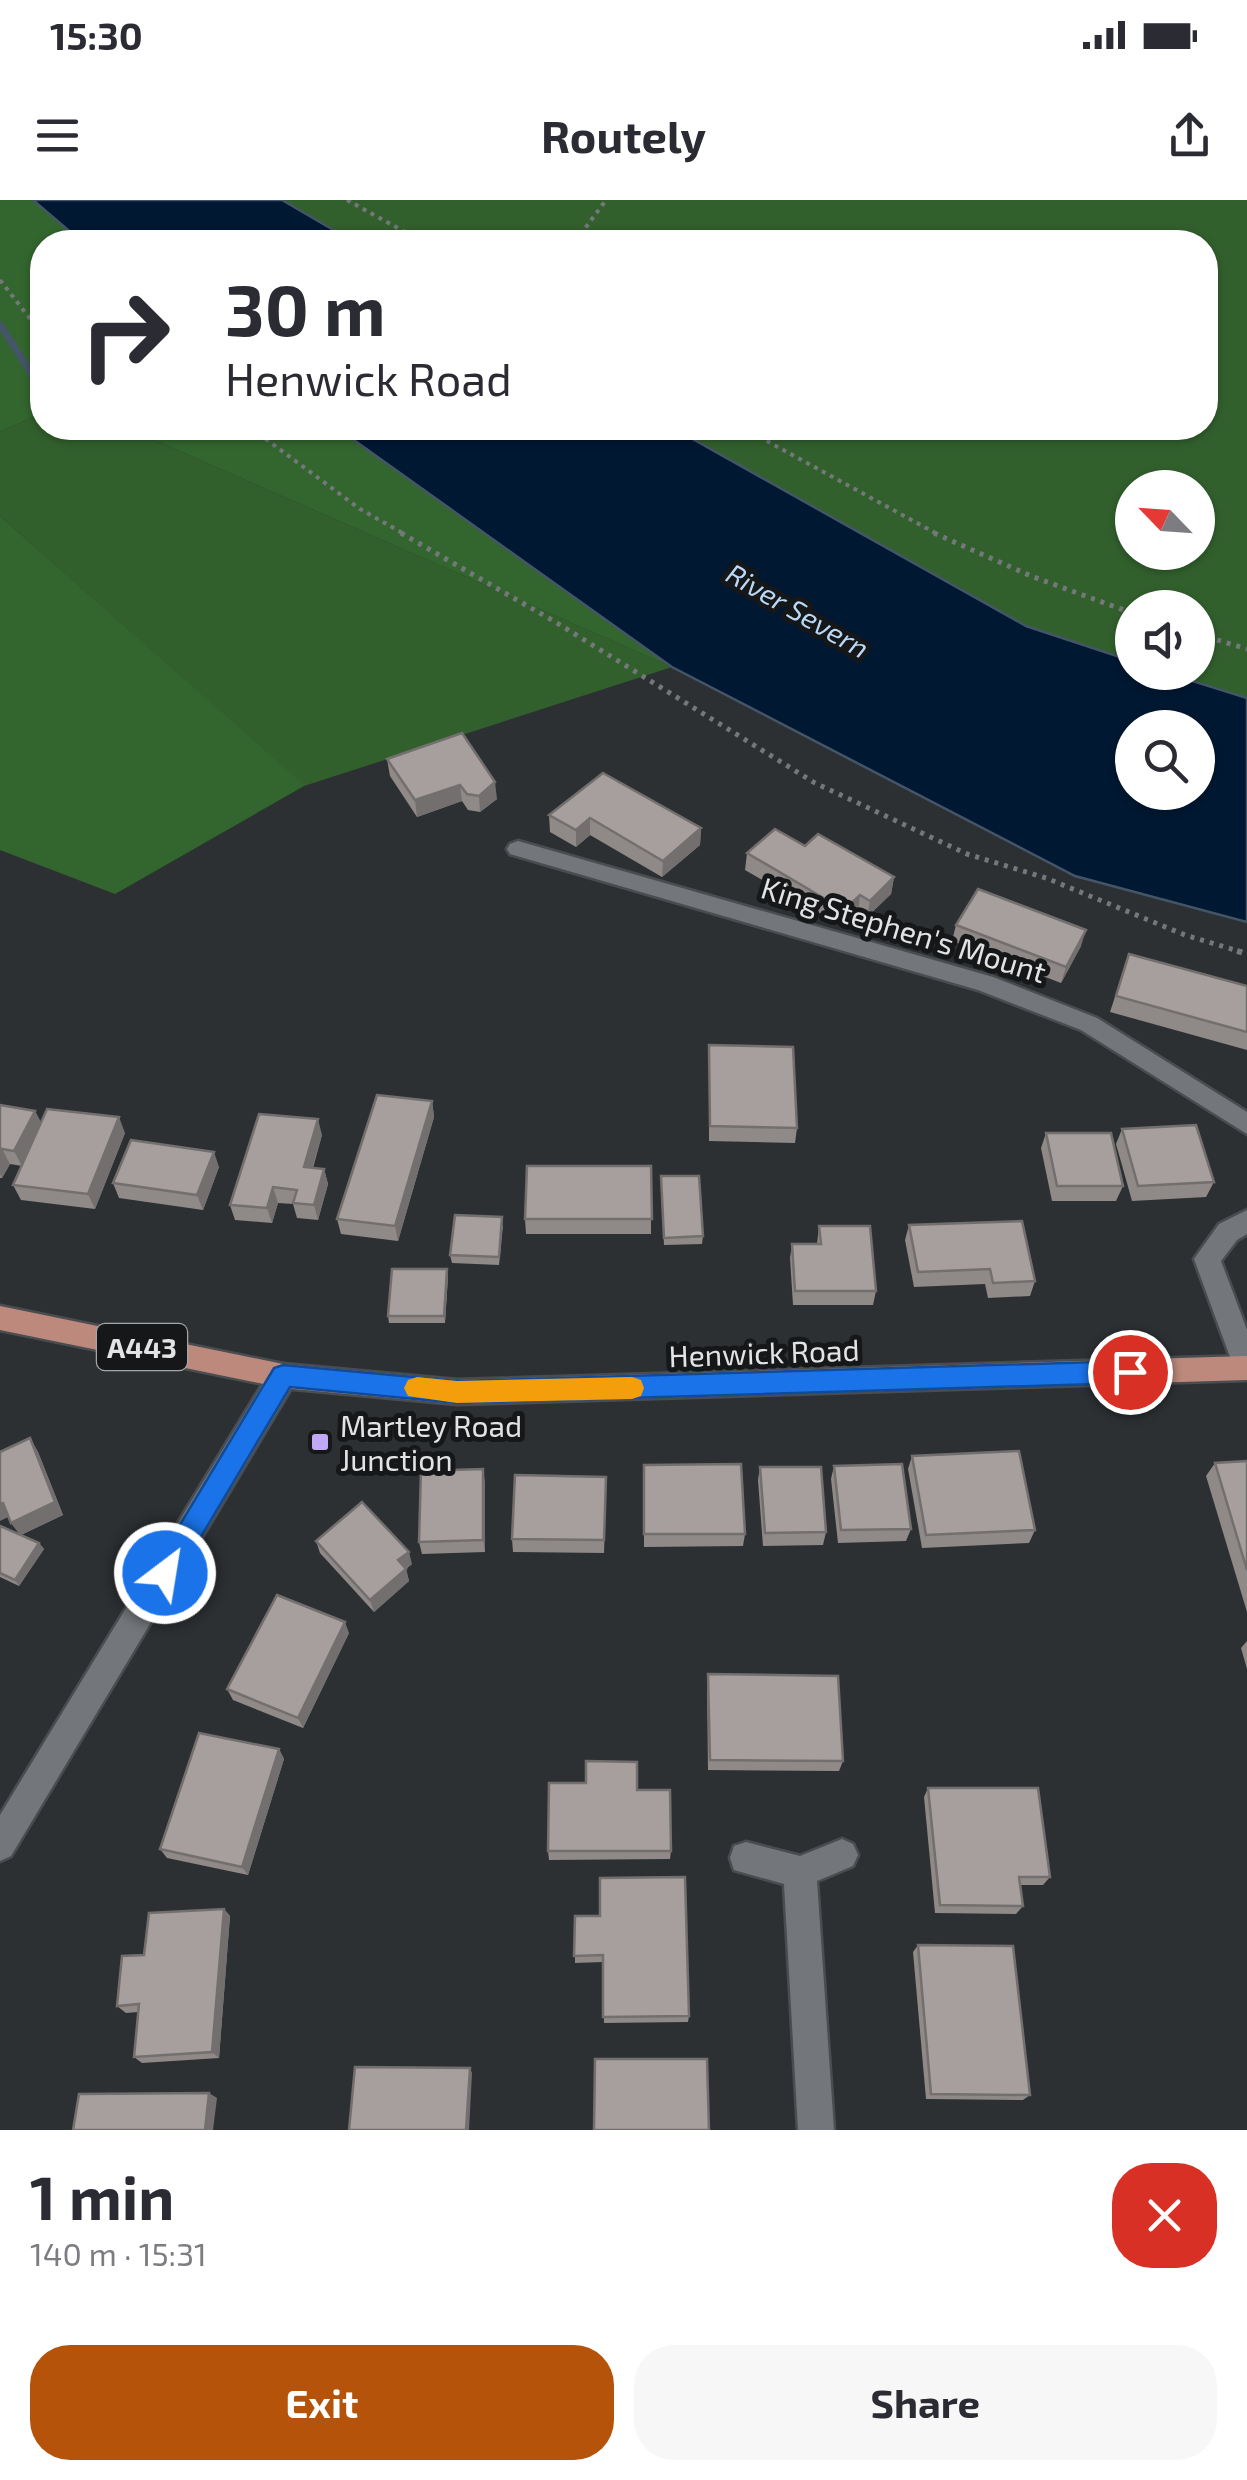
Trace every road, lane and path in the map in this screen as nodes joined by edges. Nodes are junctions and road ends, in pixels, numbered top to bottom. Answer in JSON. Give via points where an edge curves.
{"nodes":[{"id":1,"x":347,"y":200,"type":"edge"},
{"id":2,"x":606,"y":200,"type":"edge"},
{"id":3,"x":401,"y":230,"type":"edge"},
{"id":4,"x":583,"y":230,"type":"edge"},
{"id":5,"x":0,"y":280,"type":"edge"},
{"id":6,"x":30,"y":319,"type":"edge"},
{"id":7,"x":267,"y":440,"type":"edge"},
{"id":8,"x":763,"y":440,"type":"edge"},
{"id":9,"x":1115,"y":608,"type":"edge"},
{"id":10,"x":1215,"y":639,"type":"edge"},
{"id":11,"x":1247,"y":649,"type":"edge"},
{"id":12,"x":518,"y":848,"type":"dead end"},
{"id":13,"x":1247,"y":954,"type":"edge"},
{"id":14,"x":1247,"y":1124,"type":"edge"},
{"id":15,"x":1247,"y":1221,"type":"edge"},
{"id":16,"x":0,"y":1318,"type":"edge"},
{"id":17,"x":1247,"y":1366,"type":"edge"},
{"id":18,"x":283,"y":1376,"type":"junction"},
{"id":19,"x":0,"y":1845,"type":"edge"},
{"id":20,"x":842,"y":1855,"type":"dead end"},
{"id":21,"x":746,"y":1858,"type":"dead end"},
{"id":22,"x":800,"y":1872,"type":"junction"},
{"id":23,"x":816,"y":2130,"type":"edge"}],
"edges":[{"from":1,"to":3,"type":"path"},
{"from":2,"to":4,"type":"path"},
{"from":5,"to":6,"type":"path"},
{"from":7,"to":13,"type":"path","via":[[360,509],[815,782],[967,854]]},
{"from":8,"to":9,"type":"path","via":[[934,533]]},
{"from":10,"to":11,"type":"path"},
{"from":12,"to":14,"type":"street","name":"King Stephen's Mount","via":[[985,982],[1089,1024]]},
{"from":15,"to":17,"type":"street","via":[[1228,1232],[1207,1259]]},
{"from":16,"to":18,"type":"main road","number":"A443"},
{"from":17,"to":18,"type":"main road","name":"Henwick Road","number":"A443","via":[[457,1392]]},
{"from":18,"to":19,"type":"street"},
{"from":20,"to":22,"type":"street"},
{"from":21,"to":22,"type":"street"},
{"from":22,"to":23,"type":"street"}]}
